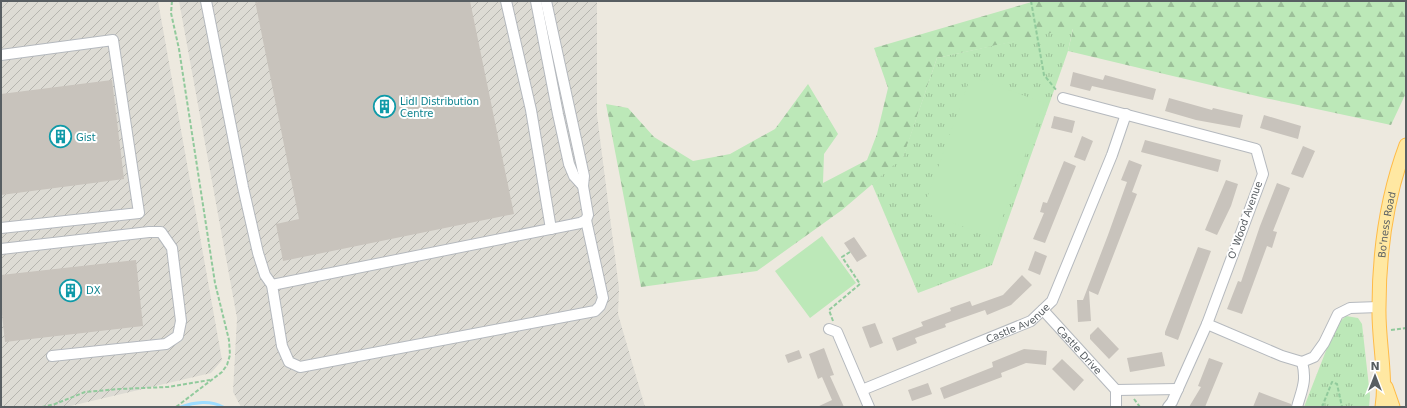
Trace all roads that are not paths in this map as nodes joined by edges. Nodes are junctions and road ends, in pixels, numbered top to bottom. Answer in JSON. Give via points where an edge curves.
{"nodes":[{"id":1,"x":206,"y":1,"type":"edge"},
{"id":2,"x":506,"y":1,"type":"edge"},
{"id":3,"x":536,"y":1,"type":"edge"},
{"id":4,"x":546,"y":1,"type":"edge"},
{"id":5,"x":1,"y":55,"type":"edge"},
{"id":6,"x":1063,"y":98,"type":"road end"},
{"id":7,"x":1126,"y":114,"type":"junction"},
{"id":8,"x":1406,"y":145,"type":"edge"},
{"id":9,"x":583,"y":186,"type":"junction"},
{"id":10,"x":586,"y":220,"type":"junction"},
{"id":11,"x":1,"y":228,"type":"edge"},
{"id":12,"x":551,"y":229,"type":"junction"},
{"id":13,"x":1,"y":249,"type":"edge"},
{"id":14,"x":272,"y":285,"type":"junction"},
{"id":15,"x":1379,"y":307,"type":"junction"},
{"id":16,"x":1043,"y":310,"type":"junction"},
{"id":17,"x":1207,"y":324,"type":"junction"},
{"id":18,"x":833,"y":331,"type":"road end"},
{"id":19,"x":52,"y":356,"type":"dead end"},
{"id":20,"x":1302,"y":362,"type":"junction"},
{"id":21,"x":1384,"y":382,"type":"junction"},
{"id":22,"x":1178,"y":389,"type":"junction"},
{"id":23,"x":862,"y":390,"type":"junction"},
{"id":24,"x":1116,"y":390,"type":"junction"},
{"id":25,"x":869,"y":407,"type":"edge"},
{"id":26,"x":1116,"y":407,"type":"edge"},
{"id":27,"x":1168,"y":407,"type":"edge"},
{"id":28,"x":1297,"y":407,"type":"edge"},
{"id":29,"x":1382,"y":407,"type":"edge"},
{"id":30,"x":1393,"y":407,"type":"edge"}],
"edges":[{"from":1,"to":14,"type":"street","via":[[258,253],[265,275]]},
{"from":2,"to":12,"type":"street","via":[[531,110]]},
{"from":3,"to":9,"type":"street","via":[[569,164],[574,176]]},
{"from":4,"to":9,"type":"street","via":[[584,176]]},
{"from":5,"to":11,"type":"street","via":[[113,40],[138,213]]},
{"from":6,"to":7,"type":"street","name":"O' Wood Avenue"},
{"from":7,"to":16,"type":"street","name":"Castle Avenue","via":[[1112,156],[1052,301]]},
{"from":7,"to":17,"type":"street","name":"O' Wood Avenue","via":[[1256,149],[1262,174]]},
{"from":8,"to":15,"type":"main road","name":"Bo'ness Road","via":[[1388,212],[1383,243]]},
{"from":9,"to":10,"type":"street","via":[[588,215]]},
{"from":10,"to":12,"type":"street"},
{"from":10,"to":14,"type":"street","via":[[603,298],[595,311],[300,367],[289,362],[282,346]]},
{"from":12,"to":14,"type":"street"},
{"from":13,"to":19,"type":"street","via":[[149,232],[161,232],[172,248],[181,321],[178,336],[166,344]]},
{"from":15,"to":20,"type":"street","via":[[1350,308],[1338,314],[1314,357]]},
{"from":15,"to":21,"type":"main road","name":"Bo'ness Road"},
{"from":16,"to":23,"type":"street","name":"Castle Avenue","via":[[1031,321]]},
{"from":16,"to":24,"type":"street","name":"Castle Drive"},
{"from":17,"to":20,"type":"street"},
{"from":17,"to":22,"type":"street","name":"O' Wood Avenue"},
{"from":18,"to":23,"type":"street"},
{"from":20,"to":28,"type":"street","via":[[1305,374]]},
{"from":21,"to":29,"type":"main road","name":"Bo'ness Road"},
{"from":21,"to":30,"type":"main road","name":"Bo'ness Road"},
{"from":22,"to":24,"type":"street"},
{"from":22,"to":27,"type":"street","name":"O' Wood Avenue"},
{"from":23,"to":25,"type":"street"},
{"from":24,"to":26,"type":"street"}]}
